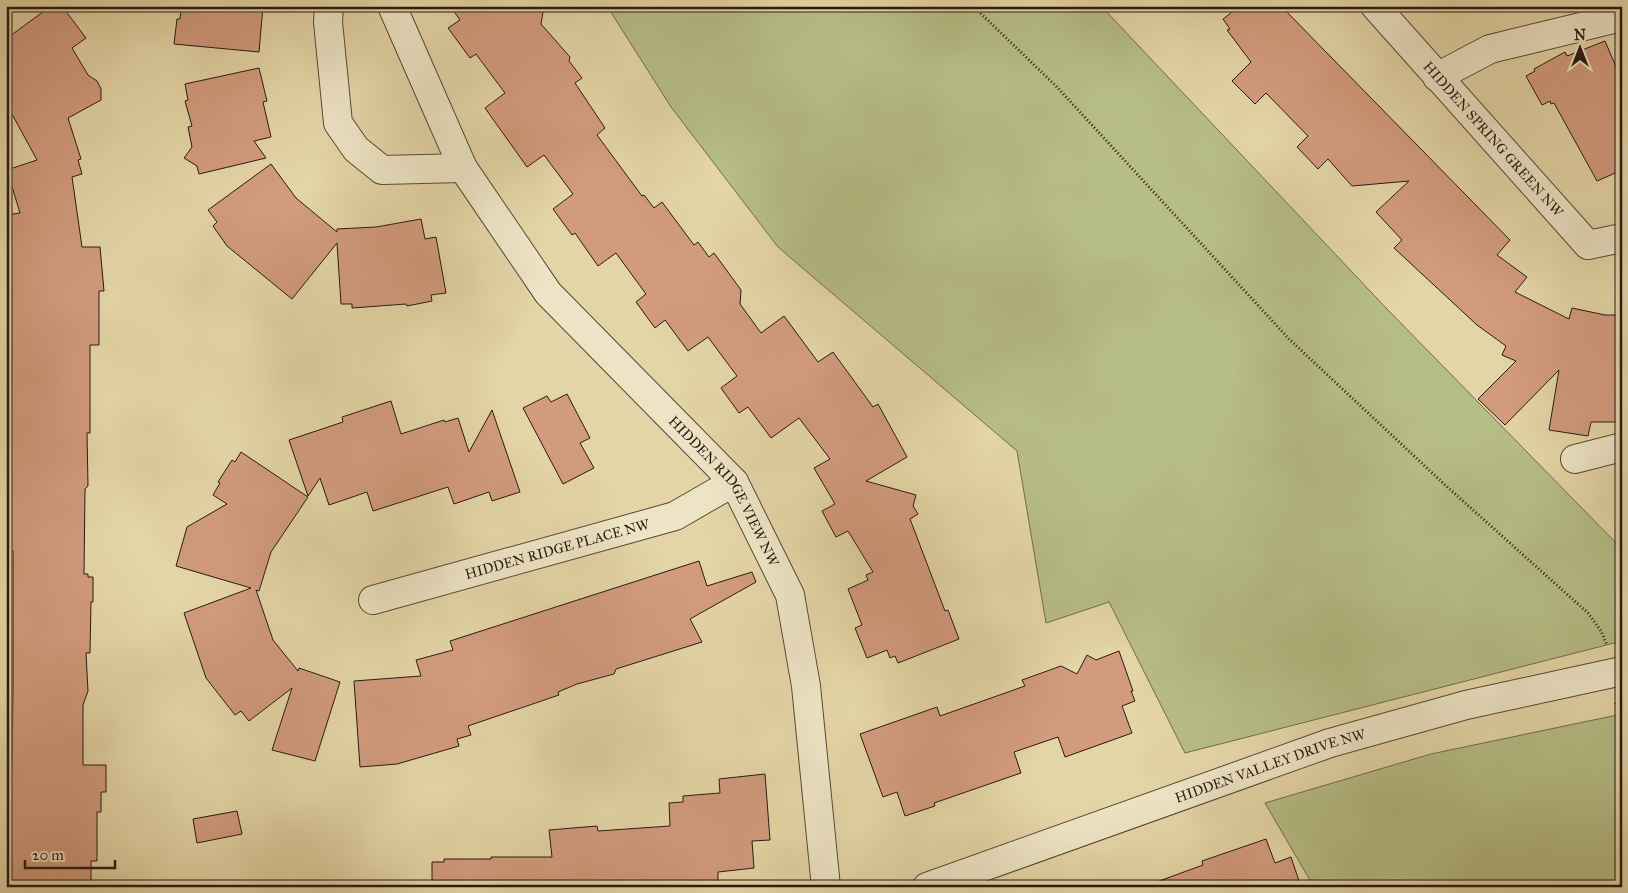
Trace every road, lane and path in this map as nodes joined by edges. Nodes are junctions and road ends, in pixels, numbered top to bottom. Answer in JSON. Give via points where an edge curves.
{"nodes":[{"id":1,"x":329,"y":6,"type":"edge"},
{"id":2,"x":392,"y":6,"type":"edge"},
{"id":3,"x":973,"y":6,"type":"edge"},
{"id":4,"x":1375,"y":6,"type":"edge"},
{"id":5,"x":1622,"y":17,"type":"edge"},
{"id":6,"x":1437,"y":77,"type":"junction"},
{"id":7,"x":463,"y":168,"type":"junction"},
{"id":8,"x":1622,"y":238,"type":"edge"},
{"id":9,"x":1622,"y":447,"type":"edge"},
{"id":10,"x":1575,"y":459,"type":"dead end"},
{"id":11,"x":734,"y":482,"type":"junction"},
{"id":12,"x":373,"y":600,"type":"dead end"},
{"id":13,"x":1615,"y":661,"type":"edge"},
{"id":14,"x":1616,"y":698,"type":"dead end"},
{"id":15,"x":1622,"y":747,"type":"edge"},
{"id":16,"x":826,"y":887,"type":"edge"},
{"id":17,"x":927,"y":887,"type":"edge"}],
"edges":[{"from":1,"to":7,"type":"street","via":[[338,123],[356,149],[382,170]]},
{"from":2,"to":7,"type":"street","name":"HIDDEN RIDGE VIEW NW"},
{"from":3,"to":13,"type":"path","via":[[1056,86],[1290,339],[1444,484],[1588,613],[1601,631]]},
{"from":4,"to":6,"type":"street","name":"HIDDEN SPRING GREEN NW"},
{"from":5,"to":6,"type":"street","via":[[1490,49]]},
{"from":6,"to":8,"type":"street","name":"HIDDEN SPRING GREEN NW","via":[[1588,245]]},
{"from":7,"to":11,"type":"street","name":"HIDDEN RIDGE VIEW NW","via":[[548,292]]},
{"from":9,"to":10,"type":"street"},
{"from":11,"to":12,"type":"street","name":"HIDDEN RIDGE PLACE NW","via":[[675,516]]},
{"from":11,"to":16,"type":"street","name":"HIDDEN RIDGE VIEW NW","via":[[790,595],[806,686]]},
{"from":13,"to":17,"type":"street","name":"HIDDEN VALLEY DRIVE NW","via":[[1330,743]]},
{"from":14,"to":15,"type":"path"}]}
